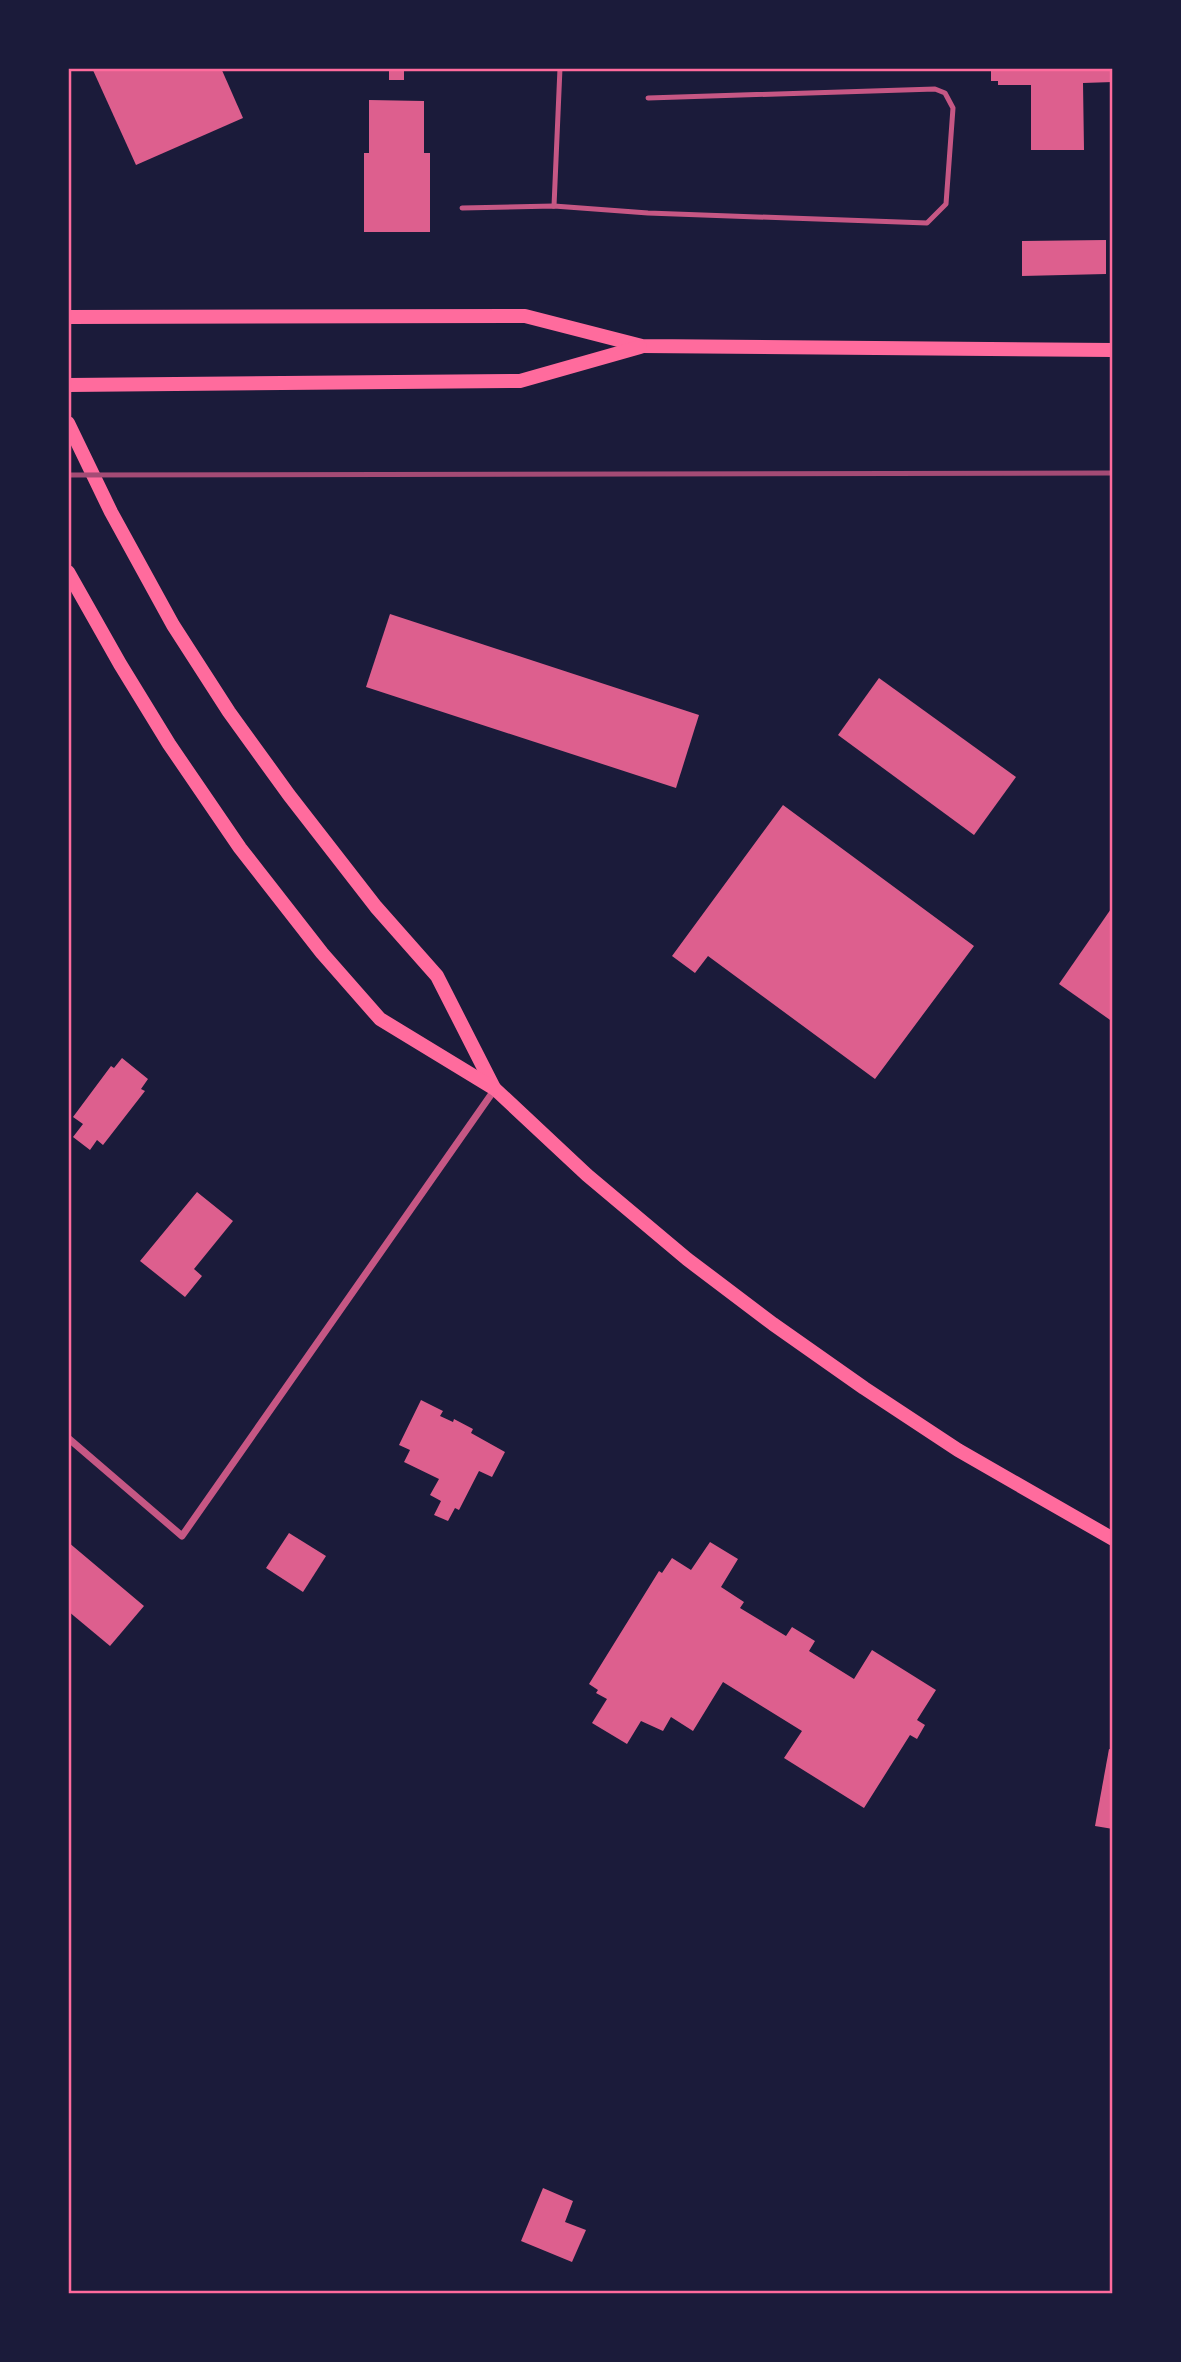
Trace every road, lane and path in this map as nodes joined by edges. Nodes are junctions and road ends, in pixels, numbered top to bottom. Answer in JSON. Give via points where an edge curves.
{"nodes":[{"id":1,"x":560,"y":68,"type":"edge"},
{"id":2,"x":648,"y":98,"type":"dead end"},
{"id":3,"x":554,"y":206,"type":"junction"},
{"id":4,"x":462,"y":208,"type":"dead end"},
{"id":5,"x":68,"y":317,"type":"edge"},
{"id":6,"x":642,"y":346,"type":"junction"},
{"id":7,"x":1113,"y":350,"type":"edge"},
{"id":8,"x":68,"y":385,"type":"edge"},
{"id":9,"x":68,"y":423,"type":"edge"},
{"id":10,"x":68,"y":572,"type":"edge"},
{"id":11,"x":495,"y":1089,"type":"junction"},
{"id":12,"x":68,"y":1438,"type":"edge"},
{"id":13,"x":1113,"y":1539,"type":"edge"}],
"edges":[{"from":1,"to":3,"type":"lane"},
{"from":2,"to":3,"type":"lane","via":[[936,89],[945,93],[953,108],[946,204],[927,223]]},
{"from":3,"to":4,"type":"lane"},
{"from":5,"to":6,"type":"main road","via":[[525,316]]},
{"from":6,"to":7,"type":"main road"},
{"from":6,"to":8,"type":"main road","via":[[520,381]]},
{"from":9,"to":11,"type":"main road","via":[[173,625],[289,795],[376,907],[437,976]]},
{"from":10,"to":11,"type":"main road","via":[[169,744],[240,849],[322,953],[380,1018]]},
{"from":11,"to":12,"type":"street","via":[[182,1536]]},
{"from":11,"to":13,"type":"main road","via":[[587,1175],[773,1324],[958,1450]]}]}
